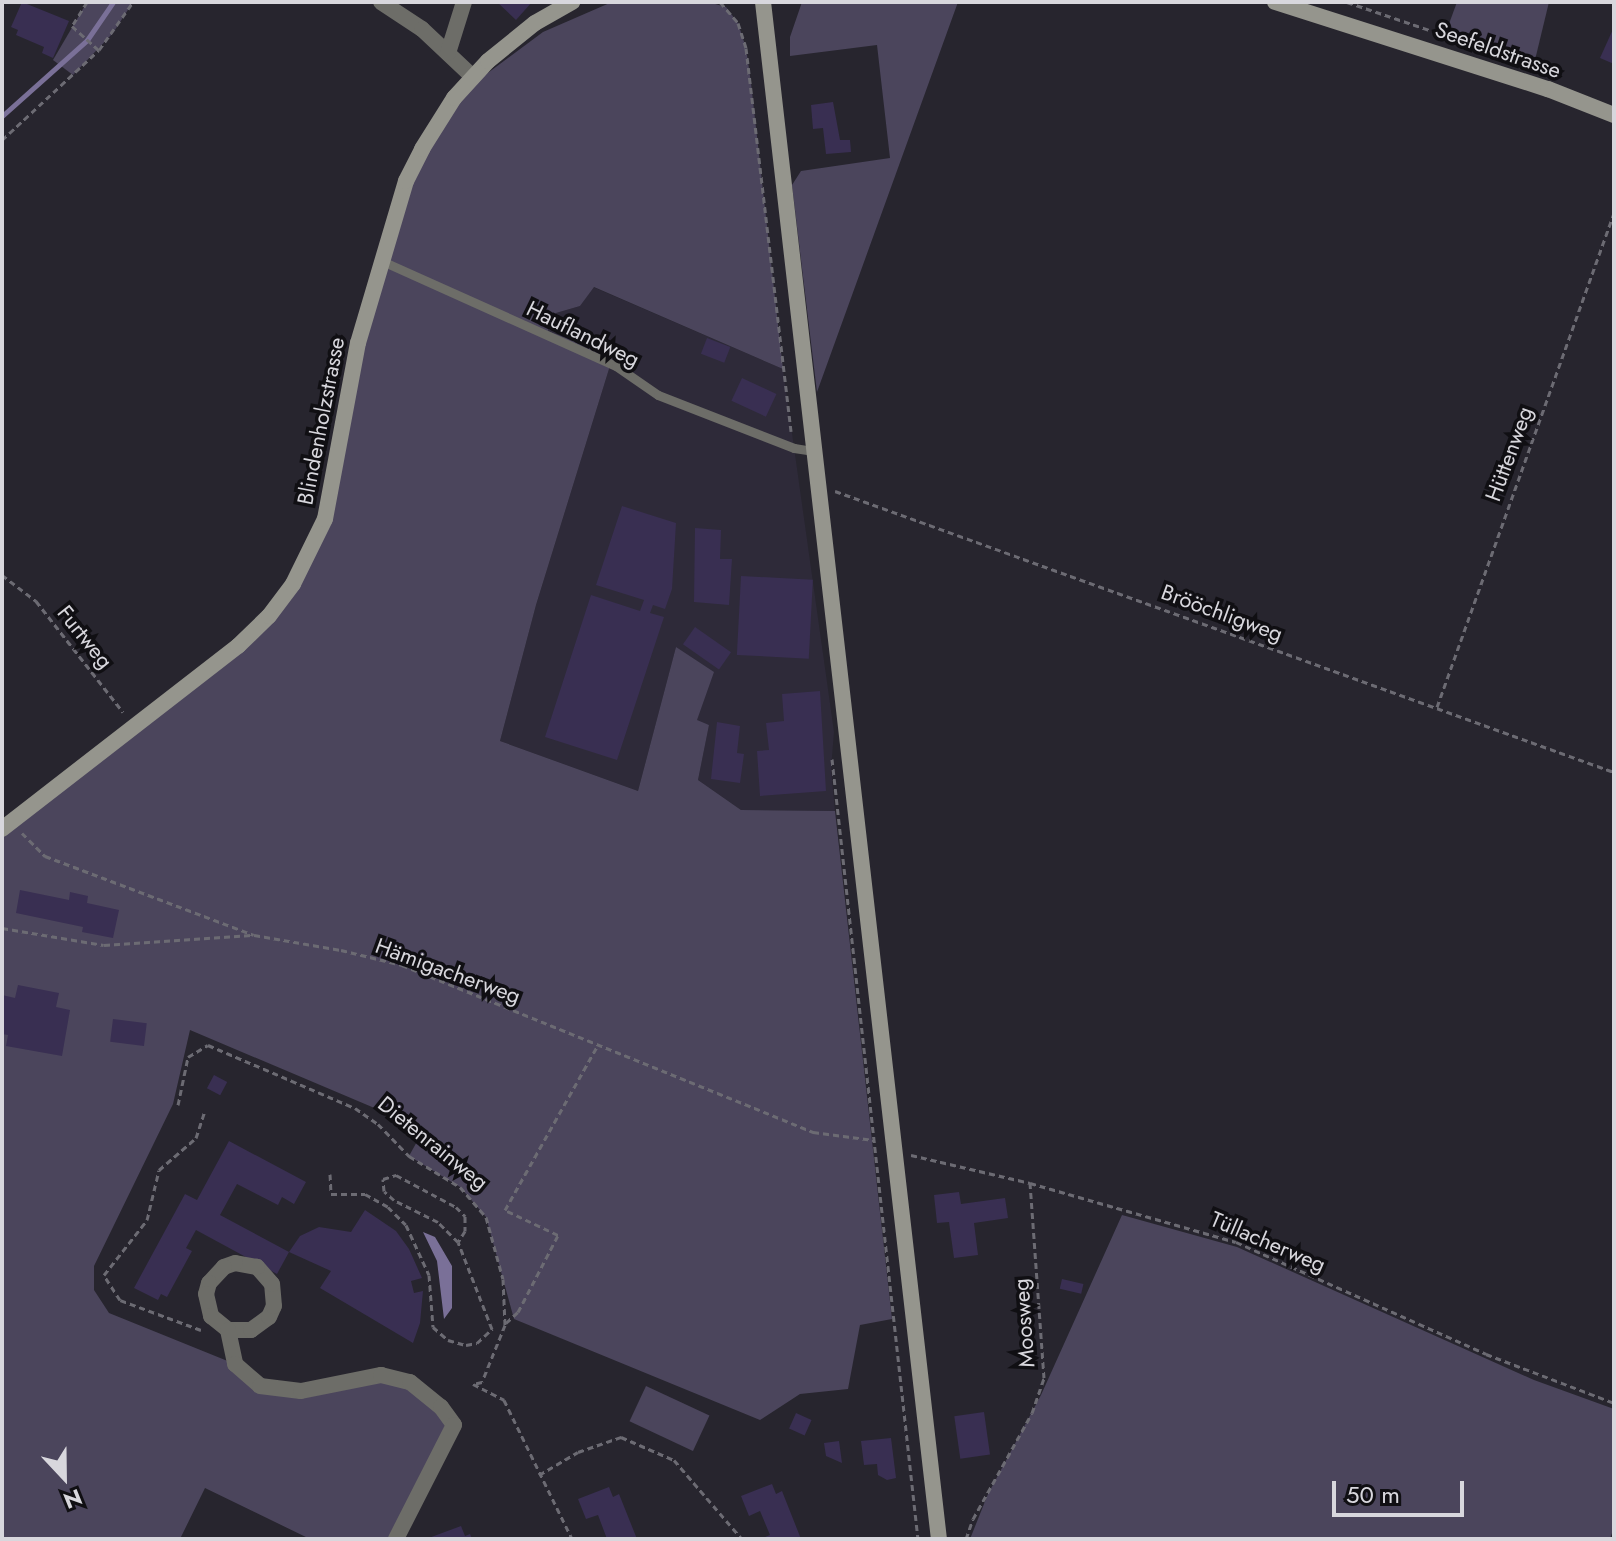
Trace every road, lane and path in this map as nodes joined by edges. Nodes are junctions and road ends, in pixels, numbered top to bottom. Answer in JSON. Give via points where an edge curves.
{"nodes":[{"id":1,"x":87,"y":2,"type":"edge"},
{"id":2,"x":133,"y":2,"type":"edge"},
{"id":3,"x":381,"y":2,"type":"edge"},
{"id":4,"x":464,"y":2,"type":"edge"},
{"id":5,"x":572,"y":2,"type":"edge"},
{"id":6,"x":720,"y":2,"type":"edge"},
{"id":7,"x":763,"y":2,"type":"edge"},
{"id":8,"x":1275,"y":2,"type":"edge"},
{"id":9,"x":99,"y":50,"type":"junction"},
{"id":10,"x":448,"y":53,"type":"junction"},
{"id":11,"x":473,"y":77,"type":"junction"},
{"id":12,"x":1614,"y":115,"type":"edge"},
{"id":13,"x":2,"y":140,"type":"edge"},
{"id":14,"x":1614,"y":213,"type":"edge"},
{"id":15,"x":382,"y":261,"type":"junction"},
{"id":16,"x":794,"y":448,"type":"junction"},
{"id":17,"x":814,"y":451,"type":"junction"},
{"id":18,"x":818,"y":485,"type":"junction"},
{"id":19,"x":2,"y":575,"type":"edge"},
{"id":20,"x":1437,"y":707,"type":"junction"},
{"id":21,"x":134,"y":727,"type":"junction"},
{"id":22,"x":832,"y":757,"type":"dead end"},
{"id":23,"x":1614,"y":772,"type":"edge"},
{"id":24,"x":7,"y":825,"type":"edge"},
{"id":25,"x":2,"y":928,"type":"edge"},
{"id":26,"x":254,"y":935,"type":"junction"},
{"id":27,"x":597,"y":1047,"type":"junction"},
{"id":28,"x":178,"y":1105,"type":"dead end"},
{"id":29,"x":205,"y":1110,"type":"dead end"},
{"id":30,"x":872,"y":1140,"type":"junction"},
{"id":31,"x":894,"y":1147,"type":"junction"},
{"id":32,"x":330,"y":1174,"type":"dead end"},
{"id":33,"x":1030,"y":1183,"type":"junction"},
{"id":34,"x":408,"y":1208,"type":"junction"},
{"id":35,"x":401,"y":1220,"type":"junction"},
{"id":36,"x":458,"y":1242,"type":"junction"},
{"id":37,"x":505,"y":1325,"type":"junction"},
{"id":38,"x":228,"y":1330,"type":"junction"},
{"id":39,"x":203,"y":1331,"type":"dead end"},
{"id":40,"x":1614,"y":1403,"type":"edge"},
{"id":41,"x":539,"y":1475,"type":"junction"},
{"id":42,"x":396,"y":1539,"type":"edge"},
{"id":43,"x":572,"y":1539,"type":"edge"},
{"id":44,"x":742,"y":1539,"type":"edge"},
{"id":45,"x":918,"y":1539,"type":"edge"},
{"id":46,"x":939,"y":1539,"type":"edge"},
{"id":47,"x":966,"y":1539,"type":"edge"}],
"edges":[{"from":1,"to":9,"type":"path","via":[[72,26]]},
{"from":2,"to":9,"type":"path"},
{"from":3,"to":10,"type":"street"},
{"from":4,"to":10,"type":"street"},
{"from":5,"to":11,"type":"main road","name":"Blindenholzstrasse","via":[[511,40]]},
{"from":6,"to":16,"type":"path","via":[[738,23],[746,48]]},
{"from":7,"to":17,"type":"main road"},
{"from":8,"to":12,"type":"main road","name":"Seefeldstrasse"},
{"from":9,"to":13,"type":"path"},
{"from":10,"to":11,"type":"street"},
{"from":11,"to":15,"type":"main road","name":"Blindenholzstrasse","via":[[435,124],[406,181]]},
{"from":14,"to":20,"type":"path","name":"Hüttenweg"},
{"from":15,"to":16,"type":"lane","name":"Hauflandweg","via":[[616,366],[658,395]]},
{"from":15,"to":21,"type":"main road","name":"Blindenholzstrasse","via":[[358,343],[334,486],[311,552],[269,616]]},
{"from":16,"to":17,"type":"lane","name":"Hauflandweg"},
{"from":17,"to":18,"type":"main road"},
{"from":18,"to":20,"type":"path","name":"Brööchligweg"},
{"from":18,"to":31,"type":"main road"},
{"from":19,"to":21,"type":"path","name":"Furtweg","via":[[36,601]]},
{"from":20,"to":23,"type":"path","name":"Brööchligweg"},
{"from":21,"to":24,"type":"main road","name":"Blindenholzstrasse"},
{"from":22,"to":30,"type":"path"},
{"from":24,"to":26,"type":"path","name":"Hämigacherweg","via":[[45,856]]},
{"from":25,"to":26,"type":"path","via":[[104,945]]},
{"from":26,"to":27,"type":"path","name":"Hämigacherweg","via":[[402,965]]},
{"from":27,"to":30,"type":"path","name":"Hämigacherweg","via":[[834,1138]]},
{"from":27,"to":37,"type":"path","via":[[505,1210],[558,1235],[518,1312]]},
{"from":28,"to":37,"type":"path","name":"Dietenrainweg","via":[[188,1057],[208,1045],[355,1108],[409,1156],[460,1187],[486,1217],[503,1279]]},
{"from":29,"to":39,"type":"path","via":[[196,1138],[159,1170],[147,1220],[104,1275],[120,1300]]},
{"from":30,"to":31,"type":"path","name":"Tüllacherweg"},
{"from":30,"to":45,"type":"path"},
{"from":31,"to":33,"type":"path","name":"Tüllacherweg"},
{"from":31,"to":46,"type":"main road"},
{"from":32,"to":35,"type":"path","via":[[331,1194],[365,1194]]},
{"from":33,"to":40,"type":"path","name":"Tüllacherweg","via":[[1236,1242],[1486,1354]]},
{"from":33,"to":47,"type":"path","name":"Moosweg","via":[[1044,1378],[1032,1413]]},
{"from":34,"to":35,"type":"path"},
{"from":34,"to":36,"type":"path","via":[[438,1222]]},
{"from":34,"to":36,"type":"path","via":[[384,1191],[383,1179],[396,1175],[456,1207],[465,1216]]},
{"from":35,"to":36,"type":"path","via":[[429,1275],[433,1327],[448,1340],[466,1345],[477,1343],[492,1329]]},
{"from":37,"to":41,"type":"path","name":"Dietenrainweg","via":[[482,1382],[473,1384],[504,1400]]},
{"from":38,"to":38,"type":"street","via":[[251,1330],[269,1317],[272,1284],[257,1267],[235,1263],[209,1283],[206,1305]]},
{"from":38,"to":42,"type":"street","via":[[235,1364],[260,1386],[301,1391],[381,1375],[410,1382],[441,1407],[454,1425]]},
{"from":41,"to":43,"type":"path","name":"Dietenrainweg"},
{"from":41,"to":44,"type":"path","via":[[578,1452],[621,1437],[674,1460]]}]}
